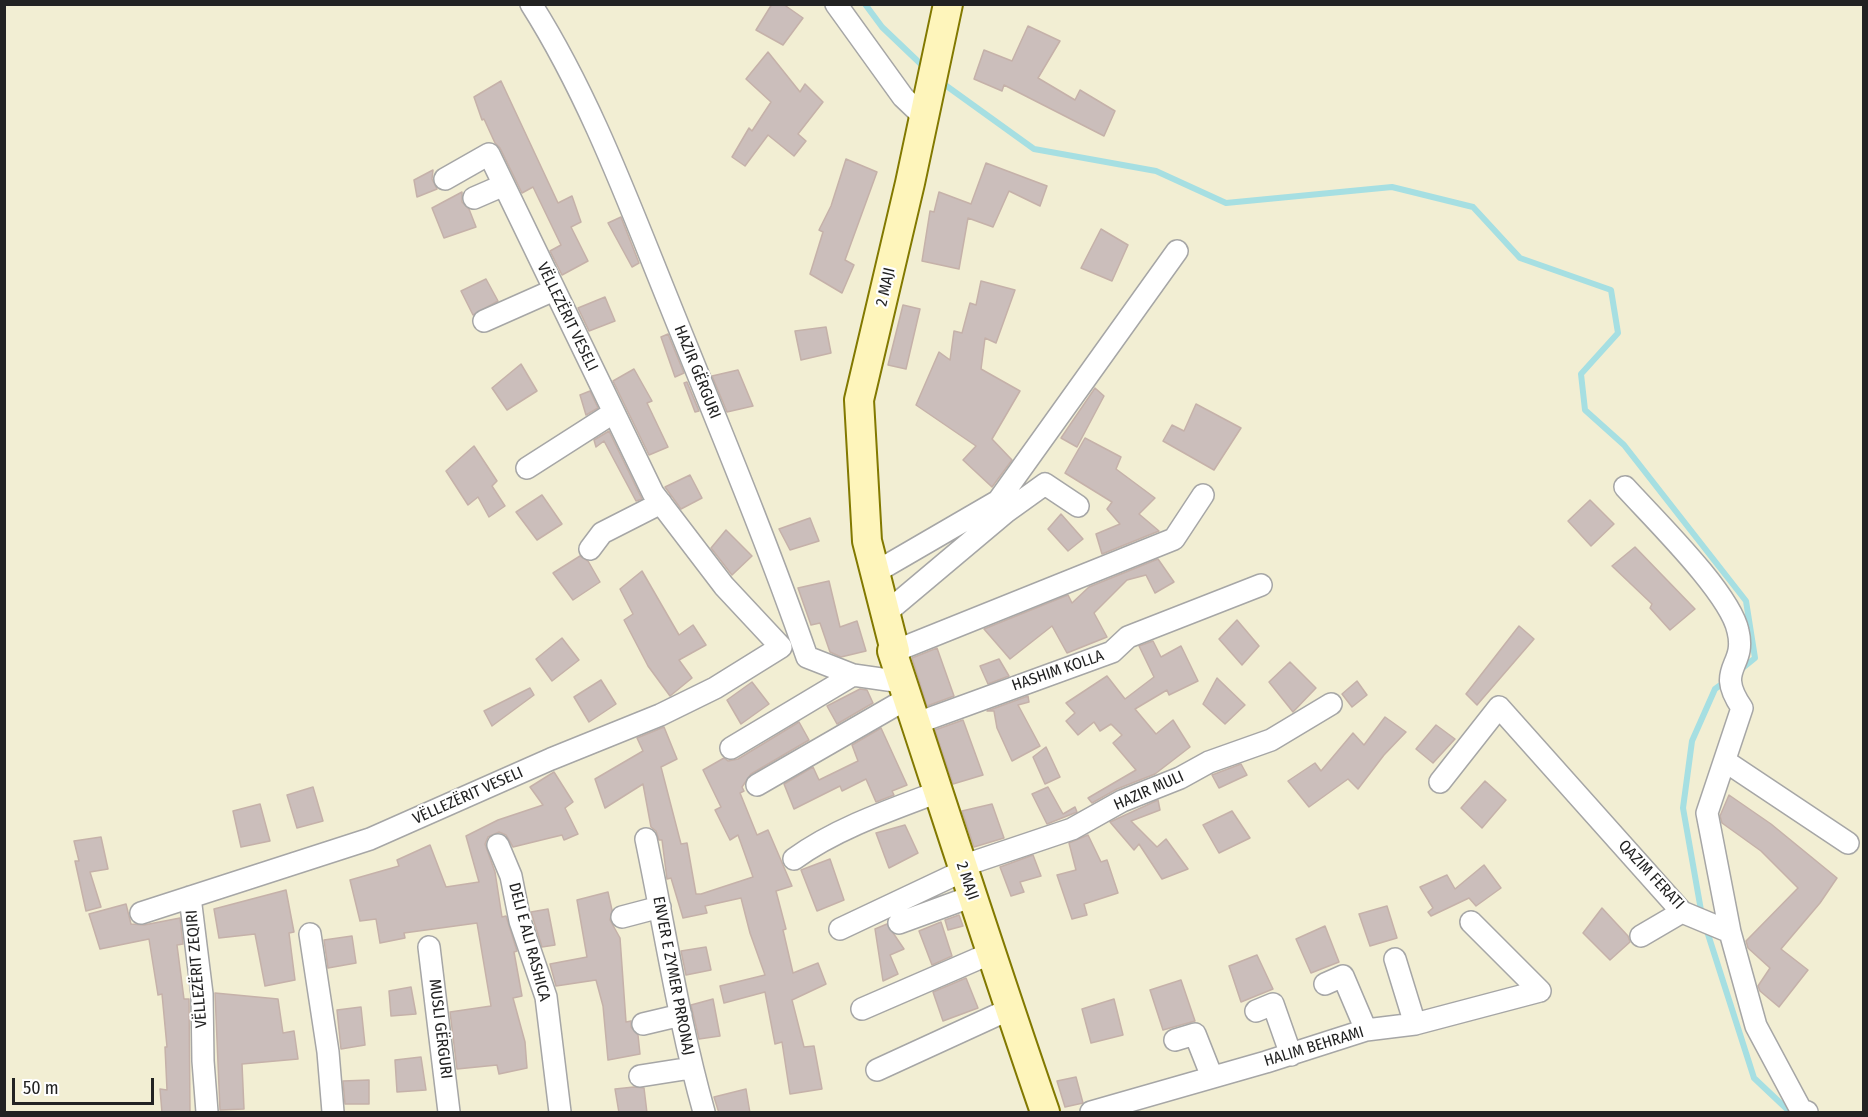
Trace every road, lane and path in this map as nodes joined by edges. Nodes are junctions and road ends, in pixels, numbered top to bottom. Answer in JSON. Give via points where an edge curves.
{"nodes":[{"id":1,"x":531,"y":4,"type":"edge"},
{"id":2,"x":836,"y":4,"type":"edge"},
{"id":3,"x":948,"y":4,"type":"edge"},
{"id":4,"x":926,"y":106,"type":"junction"},
{"id":5,"x":445,"y":179,"type":"dead end"},
{"id":6,"x":504,"y":185,"type":"junction"},
{"id":7,"x":474,"y":198,"type":"dead end"},
{"id":8,"x":1177,"y":251,"type":"dead end"},
{"id":9,"x":554,"y":290,"type":"junction"},
{"id":10,"x":484,"y":321,"type":"dead end"},
{"id":11,"x":613,"y":413,"type":"junction"},
{"id":12,"x":527,"y":468,"type":"dead end"},
{"id":13,"x":1625,"y":487,"type":"dead end"},
{"id":14,"x":1203,"y":495,"type":"dead end"},
{"id":15,"x":661,"y":504,"type":"junction"},
{"id":16,"x":1078,"y":506,"type":"dead end"},
{"id":17,"x":590,"y":549,"type":"dead end"},
{"id":18,"x":874,"y":573,"type":"junction"},
{"id":19,"x":1261,"y":585,"type":"dead end"},
{"id":20,"x":887,"y":612,"type":"junction"},
{"id":21,"x":781,"y":647,"type":"junction"},
{"id":22,"x":895,"y":651,"type":"junction"},
{"id":23,"x":807,"y":657,"type":"junction"},
{"id":24,"x":853,"y":675,"type":"junction"},
{"id":25,"x":909,"y":701,"type":"junction"},
{"id":26,"x":1331,"y":704,"type":"dead end"},
{"id":27,"x":731,"y":748,"type":"dead end"},
{"id":28,"x":1725,"y":760,"type":"junction"},
{"id":29,"x":1440,"y":783,"type":"dead end"},
{"id":30,"x":757,"y":785,"type":"dead end"},
{"id":31,"x":938,"y":792,"type":"junction"},
{"id":32,"x":646,"y":839,"type":"dead end"},
{"id":33,"x":1848,"y":843,"type":"dead end"},
{"id":34,"x":498,"y":845,"type":"dead end"},
{"id":35,"x":794,"y":859,"type":"dead end"},
{"id":36,"x":966,"y":878,"type":"junction"},
{"id":37,"x":190,"y":897,"type":"junction"},
{"id":38,"x":660,"y":907,"type":"junction"},
{"id":39,"x":1682,"y":912,"type":"junction"},
{"id":40,"x":141,"y":913,"type":"dead end"},
{"id":41,"x":622,"y":917,"type":"dead end"},
{"id":42,"x":1471,"y":922,"type":"dead end"},
{"id":43,"x":899,"y":923,"type":"dead end"},
{"id":44,"x":840,"y":929,"type":"dead end"},
{"id":45,"x":1730,"y":932,"type":"junction"},
{"id":46,"x":310,"y":934,"type":"dead end"},
{"id":47,"x":1641,"y":936,"type":"dead end"},
{"id":48,"x":429,"y":947,"type":"dead end"},
{"id":49,"x":989,"y":954,"type":"junction"},
{"id":50,"x":1395,"y":959,"type":"dead end"},
{"id":51,"x":1325,"y":984,"type":"dead end"},
{"id":52,"x":862,"y":1009,"type":"dead end"},
{"id":53,"x":1010,"y":1009,"type":"junction"},
{"id":54,"x":1256,"y":1011,"type":"dead end"},
{"id":55,"x":681,"y":1015,"type":"junction"},
{"id":56,"x":643,"y":1024,"type":"dead end"},
{"id":57,"x":1415,"y":1024,"type":"junction"},
{"id":58,"x":1366,"y":1030,"type":"junction"},
{"id":59,"x":1175,"y":1040,"type":"dead end"},
{"id":60,"x":1291,"y":1054,"type":"junction"},
{"id":61,"x":691,"y":1068,"type":"junction"},
{"id":62,"x":877,"y":1070,"type":"dead end"},
{"id":63,"x":640,"y":1076,"type":"dead end"},
{"id":64,"x":1212,"y":1077,"type":"junction"},
{"id":65,"x":207,"y":1113,"type":"edge"},
{"id":66,"x":333,"y":1113,"type":"edge"},
{"id":67,"x":450,"y":1113,"type":"edge"},
{"id":68,"x":560,"y":1113,"type":"edge"},
{"id":69,"x":704,"y":1113,"type":"edge"},
{"id":70,"x":1045,"y":1113,"type":"edge"},
{"id":71,"x":1091,"y":1113,"type":"edge"},
{"id":72,"x":1807,"y":1113,"type":"edge"}],
"edges":[{"from":1,"to":23,"type":"street","name":"HAZIR GËRGURI","via":[[555,43],[624,192]]},
{"from":2,"to":4,"type":"street","via":[[903,96]]},
{"from":3,"to":4,"type":"street","name":"2 MAJI"},
{"from":4,"to":18,"type":"street","name":"2 MAJI","via":[[859,400],[867,541]]},
{"from":5,"to":6,"type":"street","name":"VËLLEZËRIT VESELI","via":[[489,154]]},
{"from":6,"to":7,"type":"street"},
{"from":6,"to":9,"type":"street","name":"VËLLEZËRIT VESELI"},
{"from":8,"to":18,"type":"street","via":[[998,501]]},
{"from":9,"to":10,"type":"street"},
{"from":9,"to":11,"type":"street","name":"VËLLEZËRIT VESELI"},
{"from":11,"to":12,"type":"street"},
{"from":11,"to":15,"type":"street","name":"VËLLEZËRIT VESELI"},
{"from":13,"to":28,"type":"street","via":[[1718,590],[1738,629],[1740,647],[1731,673],[1731,692],[1742,708]]},
{"from":14,"to":22,"type":"street","via":[[1174,539]]},
{"from":15,"to":17,"type":"street","via":[[602,532]]},
{"from":15,"to":21,"type":"street","name":"VËLLEZËRIT VESELI","via":[[724,586]]},
{"from":16,"to":20,"type":"street","via":[[1045,484]]},
{"from":18,"to":20,"type":"street","name":"2 MAJI"},
{"from":19,"to":25,"type":"street","name":"HASHIM KOLLA","via":[[1128,637],[1112,652]]},
{"from":20,"to":22,"type":"street","name":"2 MAJI"},
{"from":21,"to":23,"type":"street","name":"VËLLEZËRIT VESELI"},
{"from":21,"to":37,"type":"street","name":"VËLLEZËRIT VESELI","via":[[715,688],[660,715],[370,839]]},
{"from":22,"to":25,"type":"street","name":"2 MAJI"},
{"from":23,"to":24,"type":"street"},
{"from":24,"to":25,"type":"street"},
{"from":24,"to":27,"type":"street"},
{"from":25,"to":30,"type":"street","name":"HASHIM KOLLA"},
{"from":25,"to":31,"type":"street","name":"2 MAJI"},
{"from":26,"to":36,"type":"street","name":"HAZIR MULI","via":[[1271,740],[1209,762],[1122,801]]},
{"from":28,"to":33,"type":"street"},
{"from":28,"to":45,"type":"street","via":[[1707,813]]},
{"from":29,"to":39,"type":"street","name":"QAZIM FERATI","via":[[1499,707]]},
{"from":31,"to":35,"type":"street","via":[[891,810]]},
{"from":31,"to":36,"type":"street","name":"2 MAJI"},
{"from":32,"to":38,"type":"street","name":"ENVER E ZYMER PRRONAJ"},
{"from":34,"to":68,"type":"street","name":"DELI E ALI RASHICA","via":[[511,876],[520,921],[546,997]]},
{"from":36,"to":43,"type":"street"},
{"from":36,"to":44,"type":"street"},
{"from":36,"to":49,"type":"street","name":"2 MAJI"},
{"from":37,"to":40,"type":"street","name":"VËLLEZËRIT VESELI"},
{"from":37,"to":65,"type":"street","name":"VËLLEZËRIT ZEQIRI","via":[[202,994]]},
{"from":38,"to":41,"type":"street"},
{"from":38,"to":55,"type":"street","name":"ENVER E ZYMER PRRONAJ"},
{"from":39,"to":45,"type":"street","name":"QAZIM FERATI"},
{"from":39,"to":47,"type":"street"},
{"from":42,"to":57,"type":"street","name":"HALIM BEHRAMI","via":[[1540,991]]},
{"from":45,"to":72,"type":"street","via":[[1756,1026],[1801,1110]]},
{"from":46,"to":66,"type":"street"},
{"from":48,"to":67,"type":"street","name":"MUSLI GËRGURI"},
{"from":49,"to":52,"type":"street"},
{"from":49,"to":53,"type":"street","name":"2 MAJI"},
{"from":50,"to":57,"type":"street"},
{"from":51,"to":58,"type":"street","via":[[1343,976]]},
{"from":53,"to":62,"type":"street"},
{"from":53,"to":70,"type":"street","name":"2 MAJI"},
{"from":54,"to":60,"type":"street","via":[[1273,1004]]},
{"from":55,"to":56,"type":"street"},
{"from":55,"to":61,"type":"street","name":"ENVER E ZYMER PRRONAJ"},
{"from":57,"to":58,"type":"street","name":"HALIM BEHRAMI"},
{"from":58,"to":60,"type":"street","name":"HALIM BEHRAMI"},
{"from":59,"to":64,"type":"street","via":[[1195,1034]]},
{"from":60,"to":64,"type":"street","name":"HALIM BEHRAMI"},
{"from":61,"to":63,"type":"street"},
{"from":61,"to":69,"type":"street","name":"ENVER E ZYMER PRRONAJ"},
{"from":64,"to":71,"type":"street","name":"HALIM BEHRAMI"}]}
